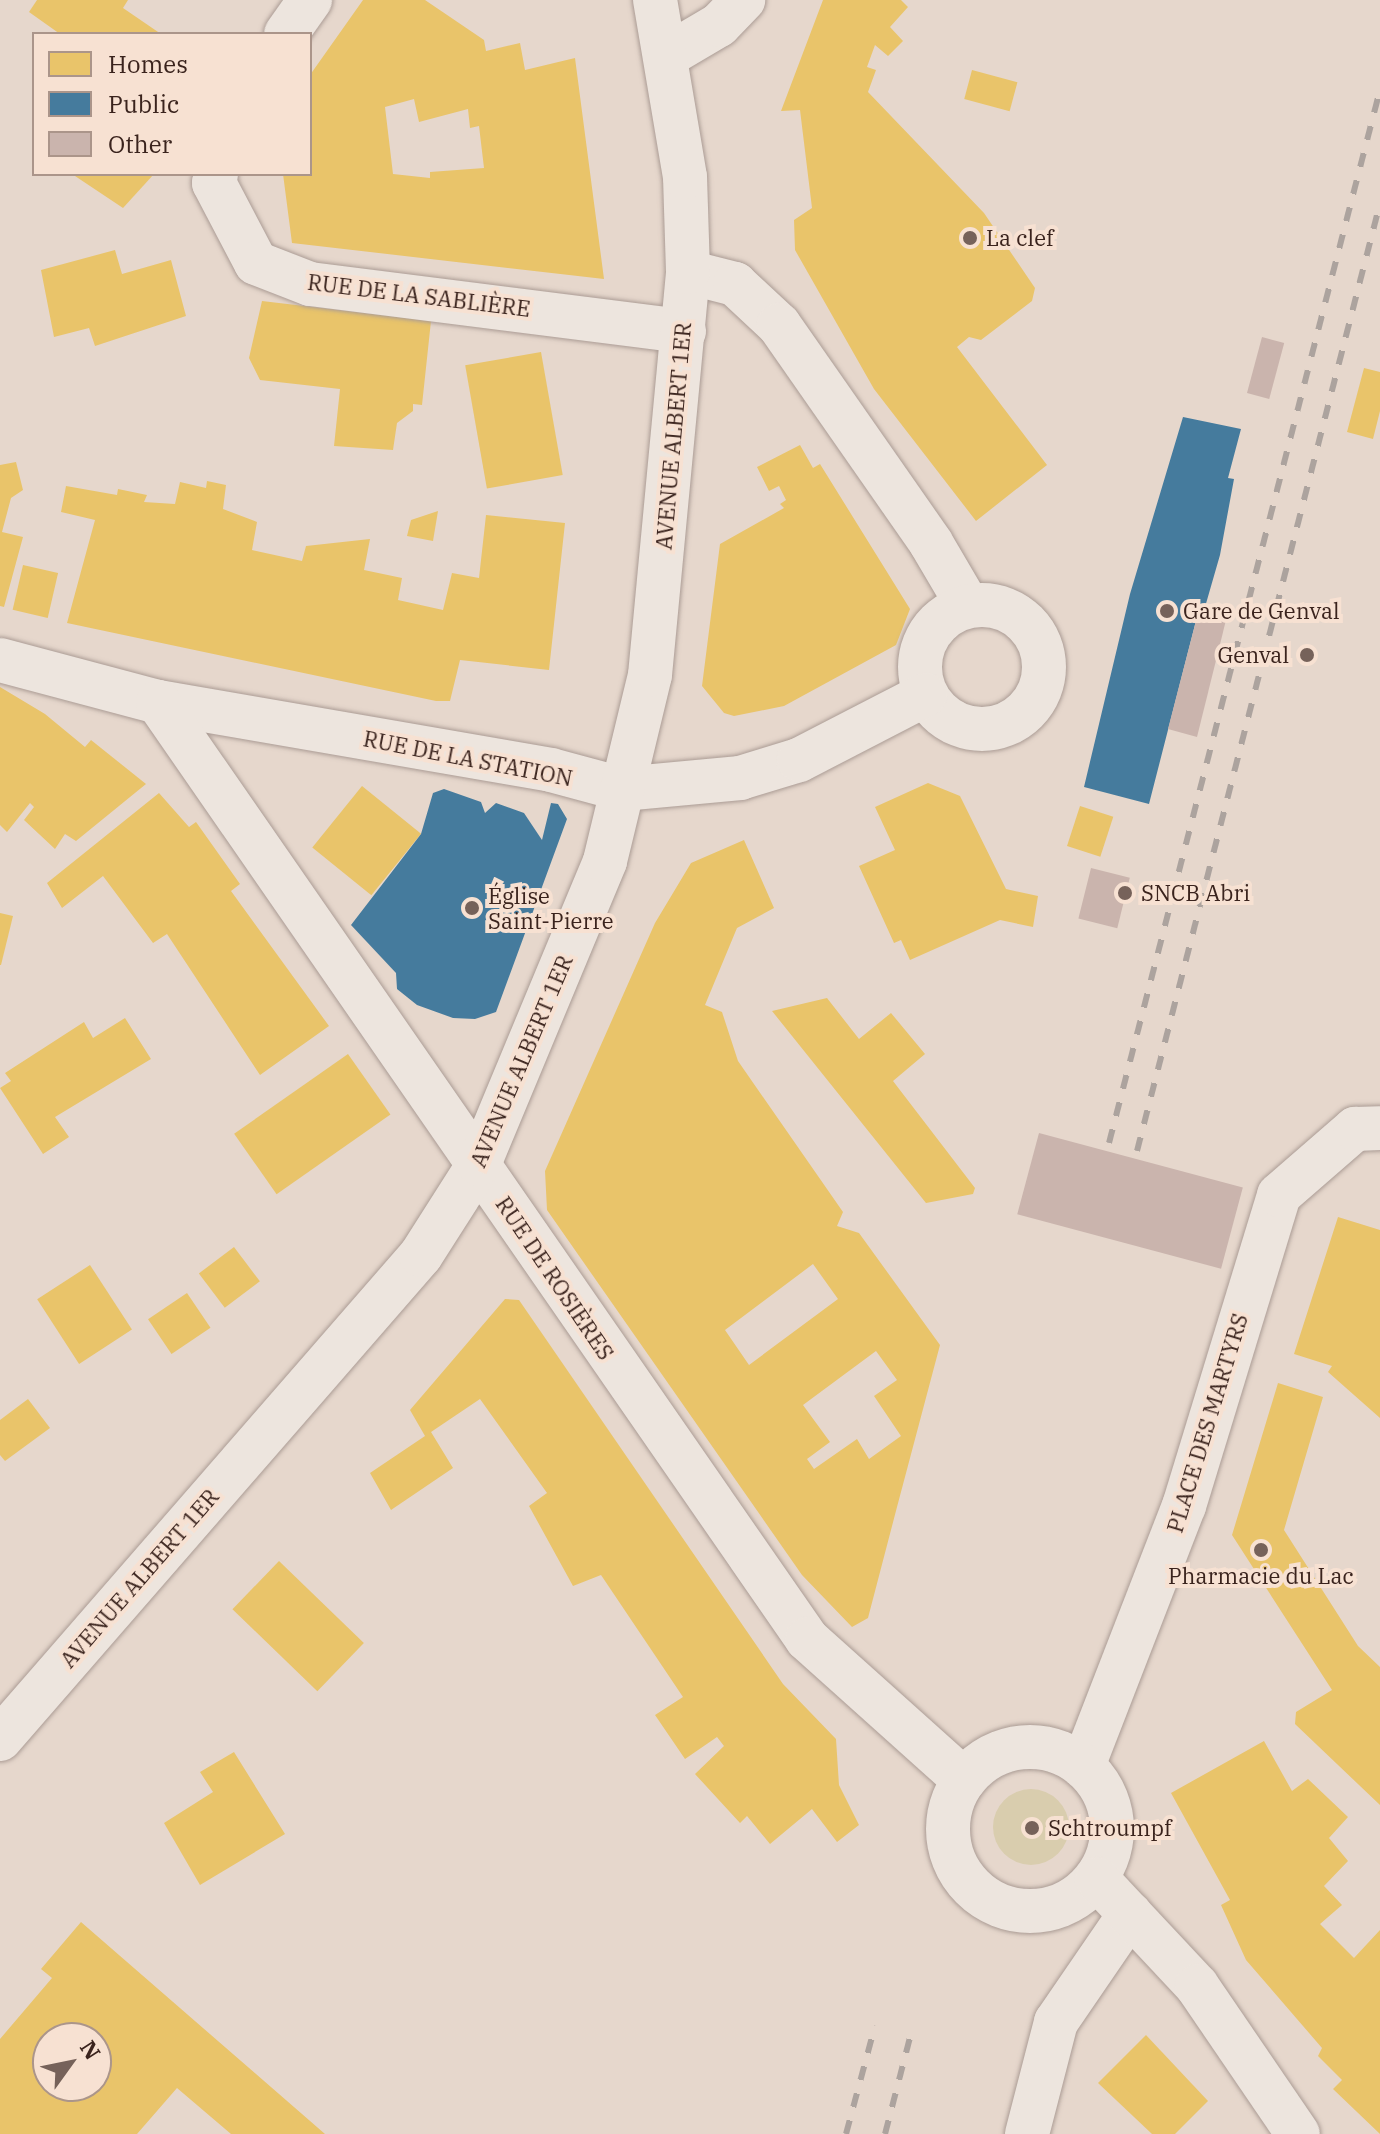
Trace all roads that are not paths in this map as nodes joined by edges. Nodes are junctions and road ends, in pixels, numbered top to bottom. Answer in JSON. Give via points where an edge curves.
{"nodes":[{"id":1,"x":310,"y":0,"type":"edge"},
{"id":2,"x":655,"y":0,"type":"edge"},
{"id":3,"x":743,"y":0,"type":"edge"},
{"id":4,"x":287,"y":32,"type":"edge"},
{"id":5,"x":668,"y":55,"type":"junction"},
{"id":6,"x":216,"y":176,"type":"edge"},
{"id":7,"x":688,"y":272,"type":"junction"},
{"id":8,"x":684,"y":331,"type":"junction"},
{"id":9,"x":968,"y":606,"type":"junction"},
{"id":10,"x":0,"y":660,"type":"edge"},
{"id":11,"x":925,"y":695,"type":"junction"},
{"id":12,"x":158,"y":702,"type":"junction"},
{"id":13,"x":622,"y":789,"type":"junction"},
{"id":14,"x":1368,"y":1128,"type":"edge"},
{"id":15,"x":479,"y":1164,"type":"junction"},
{"id":16,"x":0,"y":1739,"type":"edge"},
{"id":17,"x":1083,"y":1766,"type":"junction"},
{"id":18,"x":964,"y":1780,"type":"junction"},
{"id":19,"x":1097,"y":1879,"type":"junction"},
{"id":20,"x":1130,"y":1914,"type":"junction"},
{"id":21,"x":1027,"y":2134,"type":"edge"},
{"id":22,"x":1298,"y":2134,"type":"edge"}],
"edges":[{"from":1,"to":4,"type":"street"},
{"from":2,"to":5,"type":"street","name":"AVENUE ALBERT 1ER"},
{"from":3,"to":5,"type":"street","via":[[719,25]]},
{"from":5,"to":7,"type":"street","name":"AVENUE ALBERT 1ER","via":[[685,177]]},
{"from":6,"to":8,"type":"street","name":"RUE DE LA SABLIÈRE","via":[[214,183],[256,263],[310,284]]},
{"from":7,"to":8,"type":"street","name":"AVENUE ALBERT 1ER"},
{"from":7,"to":9,"type":"street","via":[[735,284],[779,325],[931,543]]},
{"from":8,"to":13,"type":"street","name":"AVENUE ALBERT 1ER","via":[[650,675]]},
{"from":9,"to":11,"type":"street","via":[[947,615],[928,635],[919,673]]},
{"from":9,"to":11,"type":"street","via":[[1002,608],[1032,630],[1045,669],[1041,689],[1016,721],[976,730],[955,724]]},
{"from":10,"to":12,"type":"street","name":"RUE DE LA STATION"},
{"from":11,"to":13,"type":"street","name":"RUE DE LA STATION","via":[[799,760],[740,778]]},
{"from":12,"to":13,"type":"street","name":"RUE DE LA STATION","via":[[551,770]]},
{"from":12,"to":15,"type":"street","name":"RUE DE ROSIÈRES"},
{"from":13,"to":15,"type":"street","name":"AVENUE ALBERT 1ER","via":[[605,861]]},
{"from":14,"to":17,"type":"street","name":"PLACE DES MARTYRS","via":[[1279,1195],[1184,1506]]},
{"from":15,"to":16,"type":"street","name":"AVENUE ALBERT 1ER","via":[[421,1255]]},
{"from":15,"to":18,"type":"street","name":"RUE DE ROSIÈRES","via":[[807,1639]]},
{"from":17,"to":18,"type":"street","via":[[1057,1751],[1026,1747],[997,1754]]},
{"from":17,"to":19,"type":"street","via":[[1110,1807],[1113,1832]]},
{"from":18,"to":19,"type":"street","via":[[947,1820],[954,1864],[982,1898],[1024,1913],[1067,1904]]},
{"from":19,"to":20,"type":"street"},
{"from":20,"to":21,"type":"street","via":[[1056,2022]]},
{"from":20,"to":22,"type":"street","via":[[1197,1986]]}]}
